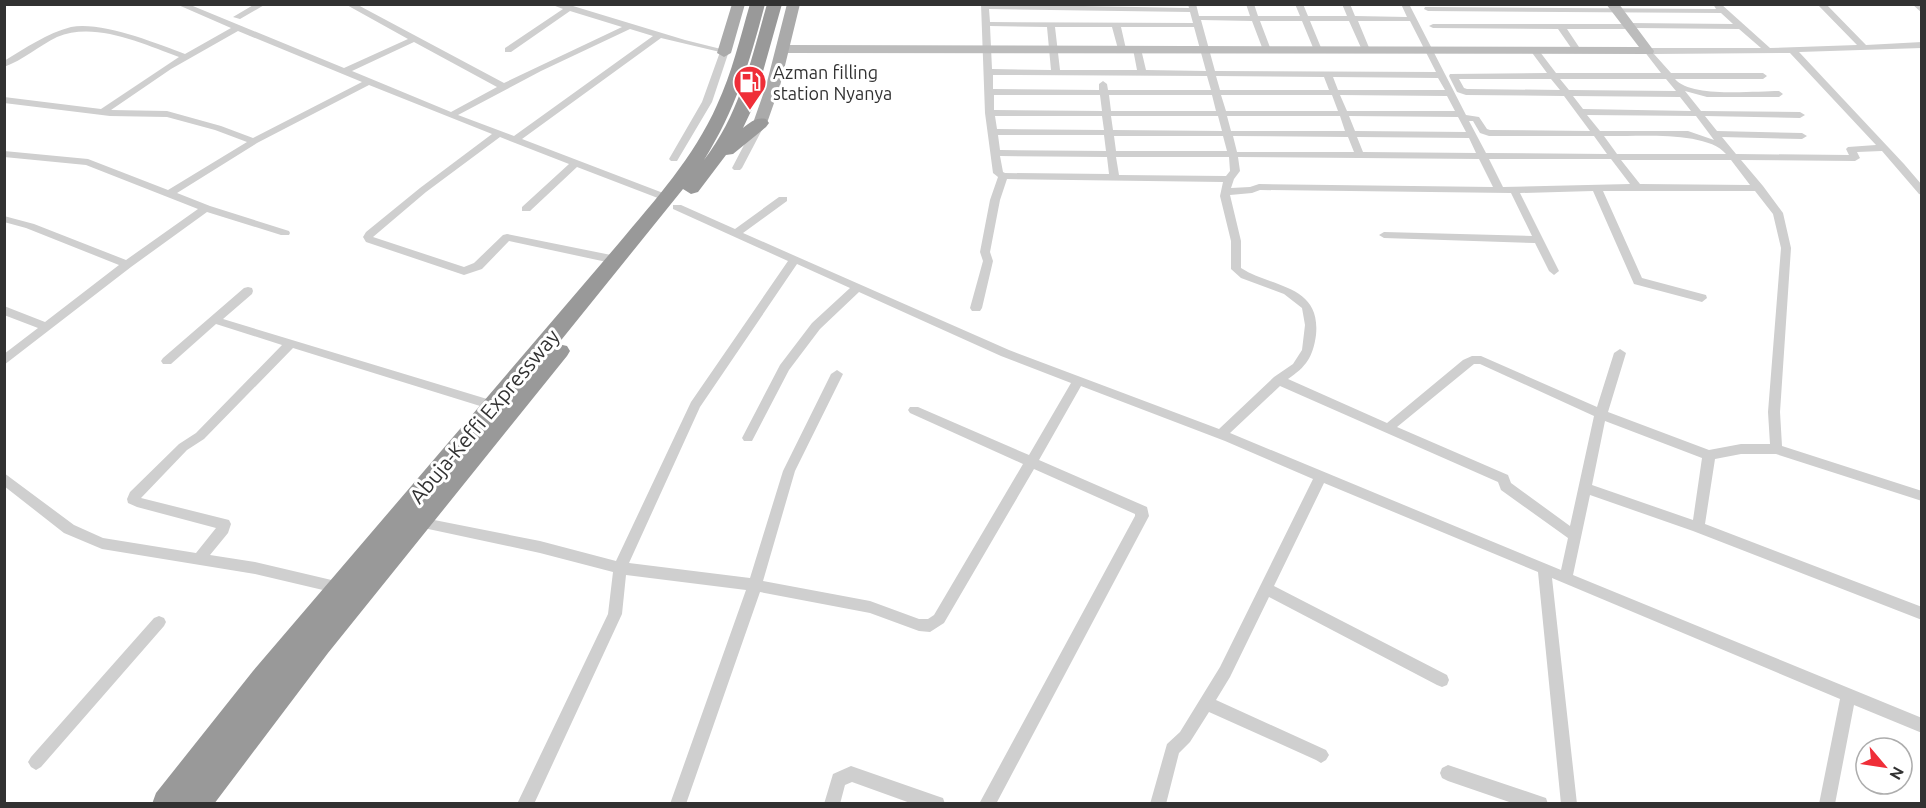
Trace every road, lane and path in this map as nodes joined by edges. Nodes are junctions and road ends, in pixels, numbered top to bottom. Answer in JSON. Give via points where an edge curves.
{"nodes":[{"id":1,"x":180,"y":4,"type":"edge"},
{"id":2,"x":262,"y":4,"type":"edge"},
{"id":3,"x":349,"y":4,"type":"edge"},
{"id":4,"x":739,"y":4,"type":"edge"},
{"id":5,"x":758,"y":4,"type":"edge"},
{"id":6,"x":775,"y":4,"type":"edge"},
{"id":7,"x":794,"y":4,"type":"edge"},
{"id":8,"x":1250,"y":4,"type":"edge"},
{"id":9,"x":1299,"y":4,"type":"edge"},
{"id":10,"x":1346,"y":4,"type":"edge"},
{"id":11,"x":1405,"y":4,"type":"edge"},
{"id":12,"x":1821,"y":4,"type":"edge"},
{"id":13,"x":1916,"y":4,"type":"edge"},
{"id":14,"x":556,"y":5,"type":"edge"},
{"id":15,"x":985,"y":6,"type":"edge"},
{"id":16,"x":1087,"y":7,"type":"edge"},
{"id":17,"x":1511,"y":7,"type":"edge"},
{"id":18,"x":1614,"y":7,"type":"edge"},
{"id":19,"x":570,"y":8,"type":"junction"},
{"id":20,"x":1719,"y":8,"type":"edge"},
{"id":21,"x":1428,"y":9,"type":"dead end"},
{"id":22,"x":1922,"y":11,"type":"edge"},
{"id":23,"x":1195,"y":14,"type":"edge"},
{"id":24,"x":237,"y":17,"type":"dead end"},
{"id":25,"x":1255,"y":18,"type":"junction"},
{"id":26,"x":1304,"y":18,"type":"junction"},
{"id":27,"x":1352,"y":18,"type":"junction"},
{"id":28,"x":1413,"y":19,"type":"junction"},
{"id":29,"x":985,"y":24,"type":"junction"},
{"id":30,"x":1050,"y":24,"type":"junction"},
{"id":31,"x":1090,"y":24,"type":"junction"},
{"id":32,"x":1116,"y":24,"type":"junction"},
{"id":33,"x":630,"y":26,"type":"junction"},
{"id":34,"x":1433,"y":26,"type":"dead end"},
{"id":35,"x":1524,"y":26,"type":"junction"},
{"id":36,"x":1629,"y":26,"type":"junction"},
{"id":37,"x":1562,"y":27,"type":"junction"},
{"id":38,"x":1740,"y":27,"type":"junction"},
{"id":39,"x":236,"y":28,"type":"junction"},
{"id":40,"x":660,"y":36,"type":"junction"},
{"id":41,"x":414,"y":39,"type":"junction"},
{"id":42,"x":1922,"y":45,"type":"edge"},
{"id":43,"x":1863,"y":46,"type":"junction"},
{"id":44,"x":783,"y":49,"type":"junction"},
{"id":45,"x":986,"y":49,"type":"junction"},
{"id":46,"x":1053,"y":49,"type":"junction"},
{"id":47,"x":1122,"y":49,"type":"junction"},
{"id":48,"x":1137,"y":49,"type":"junction"},
{"id":49,"x":508,"y":50,"type":"dead end"},
{"id":50,"x":1204,"y":50,"type":"junction"},
{"id":51,"x":1267,"y":50,"type":"junction"},
{"id":52,"x":1318,"y":50,"type":"junction"},
{"id":53,"x":1366,"y":50,"type":"junction"},
{"id":54,"x":1430,"y":50,"type":"junction"},
{"id":55,"x":1534,"y":50,"type":"junction"},
{"id":56,"x":1577,"y":50,"type":"junction"},
{"id":57,"x":1768,"y":50,"type":"junction"},
{"id":58,"x":1792,"y":50,"type":"junction"},
{"id":59,"x":1648,"y":51,"type":"junction"},
{"id":60,"x":725,"y":52,"type":"junction"},
{"id":61,"x":186,"y":57,"type":"junction"},
{"id":62,"x":4,"y":64,"type":"edge"},
{"id":63,"x":343,"y":72,"type":"junction"},
{"id":64,"x":987,"y":72,"type":"junction"},
{"id":65,"x":1056,"y":73,"type":"junction"},
{"id":66,"x":1102,"y":73,"type":"junction"},
{"id":67,"x":1142,"y":74,"type":"junction"},
{"id":68,"x":1210,"y":74,"type":"junction"},
{"id":69,"x":1552,"y":74,"type":"junction"},
{"id":70,"x":1328,"y":75,"type":"junction"},
{"id":71,"x":1442,"y":75,"type":"junction"},
{"id":72,"x":1669,"y":76,"type":"junction"},
{"id":73,"x":1763,"y":76,"type":"dead end"},
{"id":74,"x":368,"y":82,"type":"junction"},
{"id":75,"x":504,"y":87,"type":"junction"},
{"id":76,"x":732,"y":89,"type":"junction"},
{"id":77,"x":1681,"y":91,"type":"junction"},
{"id":78,"x":989,"y":92,"type":"junction"},
{"id":79,"x":1104,"y":92,"type":"junction"},
{"id":80,"x":1215,"y":92,"type":"junction"},
{"id":81,"x":1334,"y":93,"type":"junction"},
{"id":82,"x":1450,"y":93,"type":"junction"},
{"id":83,"x":1566,"y":93,"type":"junction"},
{"id":84,"x":1779,"y":94,"type":"dead end"},
{"id":85,"x":4,"y":100,"type":"edge"},
{"id":86,"x":103,"y":112,"type":"junction"},
{"id":87,"x":1106,"y":112,"type":"junction"},
{"id":88,"x":1581,"y":112,"type":"junction"},
{"id":89,"x":990,"y":113,"type":"junction"},
{"id":90,"x":1342,"y":113,"type":"junction"},
{"id":91,"x":1221,"y":114,"type":"junction"},
{"id":92,"x":1700,"y":114,"type":"junction"},
{"id":93,"x":451,"y":115,"type":"junction"},
{"id":94,"x":1800,"y":115,"type":"dead end"},
{"id":95,"x":1463,"y":116,"type":"junction"},
{"id":96,"x":760,"y":123,"type":"junction"},
{"id":97,"x":992,"y":132,"type":"junction"},
{"id":98,"x":1108,"y":132,"type":"junction"},
{"id":99,"x":1226,"y":132,"type":"junction"},
{"id":100,"x":498,"y":134,"type":"junction"},
{"id":101,"x":1350,"y":134,"type":"junction"},
{"id":102,"x":1598,"y":134,"type":"junction"},
{"id":103,"x":1715,"y":134,"type":"junction"},
{"id":104,"x":1473,"y":135,"type":"junction"},
{"id":105,"x":1802,"y":136,"type":"dead end"},
{"id":106,"x":514,"y":140,"type":"junction"},
{"id":107,"x":254,"y":141,"type":"junction"},
{"id":108,"x":1725,"y":146,"type":"junction"},
{"id":109,"x":1884,"y":148,"type":"junction"},
{"id":110,"x":995,"y":153,"type":"junction"},
{"id":111,"x":4,"y":154,"type":"edge"},
{"id":112,"x":1111,"y":154,"type":"junction"},
{"id":113,"x":1359,"y":154,"type":"junction"},
{"id":114,"x":1233,"y":155,"type":"junction"},
{"id":115,"x":1483,"y":156,"type":"junction"},
{"id":116,"x":1614,"y":156,"type":"junction"},
{"id":117,"x":1733,"y":156,"type":"junction"},
{"id":118,"x":674,"y":159,"type":"dead end"},
{"id":119,"x":712,"y":162,"type":"junction"},
{"id":120,"x":576,"y":164,"type":"junction"},
{"id":121,"x":737,"y":168,"type":"dead end"},
{"id":122,"x":1003,"y":176,"type":"junction"},
{"id":123,"x":1114,"y":176,"type":"junction"},
{"id":124,"x":1228,"y":178,"type":"junction"},
{"id":125,"x":1637,"y":187,"type":"junction"},
{"id":126,"x":1597,"y":188,"type":"junction"},
{"id":127,"x":1760,"y":188,"type":"junction"},
{"id":128,"x":1500,"y":190,"type":"junction"},
{"id":129,"x":1514,"y":190,"type":"junction"},
{"id":130,"x":171,"y":192,"type":"junction"},
{"id":131,"x":1225,"y":192,"type":"junction"},
{"id":132,"x":1922,"y":192,"type":"edge"},
{"id":133,"x":783,"y":199,"type":"dead end"},
{"id":134,"x":672,"y":202,"type":"junction"},
{"id":135,"x":206,"y":208,"type":"junction"},
{"id":136,"x":526,"y":209,"type":"dead end"},
{"id":137,"x":4,"y":219,"type":"edge"},
{"id":138,"x":285,"y":233,"type":"dead end"},
{"id":139,"x":736,"y":233,"type":"junction"},
{"id":140,"x":1384,"y":235,"type":"dead end"},
{"id":141,"x":1537,"y":240,"type":"junction"},
{"id":142,"x":795,"y":259,"type":"junction"},
{"id":143,"x":616,"y":260,"type":"junction"},
{"id":144,"x":127,"y":264,"type":"junction"},
{"id":145,"x":1554,"y":272,"type":"dead end"},
{"id":146,"x":858,"y":287,"type":"junction"},
{"id":147,"x":248,"y":291,"type":"dead end"},
{"id":148,"x":1702,"y":298,"type":"dead end"},
{"id":149,"x":976,"y":308,"type":"dead end"},
{"id":150,"x":4,"y":310,"type":"edge"},
{"id":151,"x":215,"y":320,"type":"junction"},
{"id":152,"x":46,"y":327,"type":"junction"},
{"id":153,"x":291,"y":343,"type":"junction"},
{"id":154,"x":1620,"y":353,"type":"dead end"},
{"id":155,"x":4,"y":361,"type":"edge"},
{"id":156,"x":167,"y":361,"type":"dead end"},
{"id":157,"x":837,"y":374,"type":"dead end"},
{"id":158,"x":1278,"y":380,"type":"junction"},
{"id":159,"x":1078,"y":381,"type":"junction"},
{"id":160,"x":493,"y":405,"type":"junction"},
{"id":161,"x":914,"y":410,"type":"dead end"},
{"id":162,"x":1601,"y":413,"type":"junction"},
{"id":163,"x":1388,"y":429,"type":"junction"},
{"id":164,"x":1221,"y":435,"type":"junction"},
{"id":165,"x":748,"y":438,"type":"dead end"},
{"id":166,"x":1776,"y":449,"type":"junction"},
{"id":167,"x":1708,"y":455,"type":"junction"},
{"id":168,"x":1033,"y":462,"type":"junction"},
{"id":169,"x":1321,"y":476,"type":"junction"},
{"id":170,"x":4,"y":478,"type":"edge"},
{"id":171,"x":1586,"y":488,"type":"junction"},
{"id":172,"x":1922,"y":496,"type":"edge"},
{"id":173,"x":418,"y":522,"type":"junction"},
{"id":174,"x":1698,"y":527,"type":"junction"},
{"id":175,"x":1573,"y":535,"type":"junction"},
{"id":176,"x":200,"y":558,"type":"junction"},
{"id":177,"x":620,"y":568,"type":"junction"},
{"id":178,"x":1544,"y":568,"type":"junction"},
{"id":179,"x":1566,"y":577,"type":"junction"},
{"id":180,"x":755,"y":585,"type":"junction"},
{"id":181,"x":340,"y":588,"type":"junction"},
{"id":182,"x":1266,"y":589,"type":"junction"},
{"id":183,"x":1922,"y":614,"type":"edge"},
{"id":184,"x":159,"y":622,"type":"dead end"},
{"id":185,"x":1442,"y":680,"type":"dead end"},
{"id":186,"x":1848,"y":695,"type":"junction"},
{"id":187,"x":1206,"y":703,"type":"junction"},
{"id":188,"x":1922,"y":726,"type":"edge"},
{"id":189,"x":1321,"y":755,"type":"dead end"},
{"id":190,"x":36,"y":762,"type":"dead end"},
{"id":191,"x":1448,"y":773,"type":"dead end"},
{"id":192,"x":167,"y":804,"type":"edge"},
{"id":193,"x":195,"y":804,"type":"edge"},
{"id":194,"x":525,"y":804,"type":"edge"},
{"id":195,"x":678,"y":804,"type":"edge"},
{"id":196,"x":832,"y":804,"type":"edge"},
{"id":197,"x":937,"y":804,"type":"edge"},
{"id":198,"x":987,"y":804,"type":"edge"},
{"id":199,"x":1158,"y":804,"type":"edge"},
{"id":200,"x":1540,"y":804,"type":"edge"},
{"id":201,"x":1569,"y":804,"type":"edge"},
{"id":202,"x":1827,"y":804,"type":"edge"}],
"edges":[{"from":1,"to":39,"type":"street"},
{"from":2,"to":24,"type":"street"},
{"from":3,"to":41,"type":"street"},
{"from":4,"to":60,"type":"main road"},
{"from":5,"to":76,"type":"highway","name":"Abuja-Keffi Expressway"},
{"from":6,"to":119,"type":"highway","name":"Abuja-Keffi Expressway","via":[[745,108]]},
{"from":7,"to":44,"type":"main road"},
{"from":8,"to":25,"type":"street"},
{"from":9,"to":26,"type":"street"},
{"from":10,"to":27,"type":"street"},
{"from":11,"to":28,"type":"street"},
{"from":12,"to":43,"type":"street"},
{"from":13,"to":22,"type":"street"},
{"from":14,"to":19,"type":"street"},
{"from":15,"to":16,"type":"street"},
{"from":15,"to":29,"type":"street"},
{"from":16,"to":23,"type":"street"},
{"from":16,"to":31,"type":"street"},
{"from":17,"to":18,"type":"street"},
{"from":17,"to":21,"type":"street"},
{"from":17,"to":35,"type":"street"},
{"from":18,"to":20,"type":"street"},
{"from":18,"to":36,"type":"street"},
{"from":19,"to":33,"type":"street"},
{"from":19,"to":49,"type":"street"},
{"from":20,"to":38,"type":"street"},
{"from":23,"to":25,"type":"street"},
{"from":23,"to":32,"type":"street"},
{"from":23,"to":50,"type":"street"},
{"from":25,"to":26,"type":"street"},
{"from":25,"to":51,"type":"street"},
{"from":26,"to":27,"type":"street"},
{"from":26,"to":52,"type":"street"},
{"from":27,"to":28,"type":"street"},
{"from":27,"to":53,"type":"street"},
{"from":28,"to":54,"type":"street"},
{"from":29,"to":30,"type":"street"},
{"from":29,"to":45,"type":"street"},
{"from":30,"to":31,"type":"street"},
{"from":30,"to":46,"type":"street"},
{"from":31,"to":32,"type":"street"},
{"from":32,"to":47,"type":"street"},
{"from":33,"to":40,"type":"street"},
{"from":33,"to":75,"type":"street"},
{"from":34,"to":35,"type":"street"},
{"from":35,"to":37,"type":"street"},
{"from":36,"to":37,"type":"street"},
{"from":36,"to":38,"type":"street"},
{"from":36,"to":59,"type":"street"},
{"from":37,"to":56,"type":"street"},
{"from":38,"to":57,"type":"street"},
{"from":39,"to":61,"type":"street"},
{"from":39,"to":63,"type":"street"},
{"from":40,"to":60,"type":"street"},
{"from":40,"to":106,"type":"street"},
{"from":41,"to":63,"type":"street"},
{"from":41,"to":75,"type":"street"},
{"from":42,"to":43,"type":"street"},
{"from":43,"to":58,"type":"street"},
{"from":44,"to":45,"type":"street"},
{"from":44,"to":96,"type":"main road"},
{"from":45,"to":46,"type":"street"},
{"from":45,"to":64,"type":"street"},
{"from":46,"to":47,"type":"street"},
{"from":46,"to":65,"type":"street"},
{"from":47,"to":48,"type":"street"},
{"from":48,"to":50,"type":"street"},
{"from":48,"to":67,"type":"street"},
{"from":50,"to":51,"type":"street"},
{"from":50,"to":68,"type":"street"},
{"from":51,"to":52,"type":"street"},
{"from":52,"to":53,"type":"street"},
{"from":53,"to":54,"type":"street"},
{"from":54,"to":55,"type":"street"},
{"from":54,"to":71,"type":"street"},
{"from":55,"to":56,"type":"street"},
{"from":55,"to":69,"type":"street"},
{"from":56,"to":59,"type":"street"},
{"from":57,"to":58,"type":"street"},
{"from":57,"to":59,"type":"street"},
{"from":58,"to":109,"type":"street"},
{"from":59,"to":72,"type":"street"},
{"from":60,"to":76,"type":"highway"},
{"from":60,"to":118,"type":"street","via":[[707,102]]},
{"from":61,"to":62,"type":"street","via":[[148,43],[83,28],[55,36]]},
{"from":61,"to":86,"type":"street"},
{"from":63,"to":74,"type":"street"},
{"from":64,"to":65,"type":"street"},
{"from":64,"to":78,"type":"street"},
{"from":65,"to":66,"type":"street"},
{"from":66,"to":67,"type":"street"},
{"from":66,"to":79,"type":"street"},
{"from":67,"to":68,"type":"street"},
{"from":68,"to":70,"type":"street"},
{"from":68,"to":80,"type":"street"},
{"from":69,"to":72,"type":"street"},
{"from":69,"to":83,"type":"street"},
{"from":69,"to":83,"type":"street","via":[[1453,76],[1460,90],[1466,92]]},
{"from":70,"to":71,"type":"street"},
{"from":70,"to":81,"type":"street"},
{"from":71,"to":82,"type":"street"},
{"from":72,"to":73,"type":"street"},
{"from":72,"to":77,"type":"street"},
{"from":74,"to":93,"type":"street"},
{"from":74,"to":107,"type":"street"},
{"from":75,"to":93,"type":"street"},
{"from":76,"to":134,"type":"highway","name":"Abuja-Keffi Expressway"},
{"from":77,"to":83,"type":"street"},
{"from":77,"to":84,"type":"street"},
{"from":77,"to":92,"type":"street"},
{"from":78,"to":79,"type":"street"},
{"from":78,"to":89,"type":"street"},
{"from":79,"to":80,"type":"street"},
{"from":79,"to":87,"type":"street"},
{"from":80,"to":81,"type":"street"},
{"from":80,"to":91,"type":"street"},
{"from":81,"to":82,"type":"street"},
{"from":81,"to":90,"type":"street"},
{"from":82,"to":95,"type":"street"},
{"from":83,"to":88,"type":"street"},
{"from":85,"to":86,"type":"street"},
{"from":86,"to":107,"type":"street","via":[[167,114]]},
{"from":87,"to":89,"type":"street"},
{"from":87,"to":91,"type":"street"},
{"from":87,"to":98,"type":"street"},
{"from":88,"to":92,"type":"street"},
{"from":88,"to":102,"type":"street"},
{"from":89,"to":97,"type":"street"},
{"from":90,"to":91,"type":"street"},
{"from":90,"to":95,"type":"street"},
{"from":90,"to":101,"type":"street"},
{"from":91,"to":99,"type":"street"},
{"from":92,"to":94,"type":"street"},
{"from":92,"to":103,"type":"street"},
{"from":93,"to":100,"type":"street"},
{"from":95,"to":102,"type":"street","via":[[1476,119],[1486,133]]},
{"from":95,"to":104,"type":"street"},
{"from":96,"to":119,"type":"highway"},
{"from":96,"to":121,"type":"street"},
{"from":97,"to":98,"type":"street"},
{"from":97,"to":110,"type":"street"},
{"from":98,"to":99,"type":"street"},
{"from":98,"to":112,"type":"street"},
{"from":99,"to":101,"type":"street"},
{"from":99,"to":114,"type":"street"},
{"from":100,"to":106,"type":"street"},
{"from":100,"to":143,"type":"street","via":[[370,234],[370,240],[464,271],[478,266],[507,237]]},
{"from":101,"to":104,"type":"street"},
{"from":101,"to":113,"type":"street"},
{"from":102,"to":108,"type":"street","via":[[1688,134]]},
{"from":102,"to":116,"type":"street"},
{"from":103,"to":105,"type":"street"},
{"from":103,"to":108,"type":"street"},
{"from":104,"to":115,"type":"street"},
{"from":106,"to":120,"type":"street"},
{"from":107,"to":130,"type":"street"},
{"from":108,"to":117,"type":"street"},
{"from":109,"to":117,"type":"street","via":[[1853,149],[1855,158]]},
{"from":109,"to":132,"type":"street"},
{"from":110,"to":112,"type":"street"},
{"from":110,"to":122,"type":"street","via":[[998,173]]},
{"from":111,"to":130,"type":"street","via":[[79,160]]},
{"from":112,"to":114,"type":"street"},
{"from":112,"to":123,"type":"street"},
{"from":113,"to":114,"type":"street"},
{"from":113,"to":115,"type":"street"},
{"from":114,"to":124,"type":"street","via":[[1235,171]]},
{"from":115,"to":116,"type":"street"},
{"from":115,"to":128,"type":"street"},
{"from":116,"to":117,"type":"street"},
{"from":116,"to":125,"type":"street"},
{"from":117,"to":127,"type":"street"},
{"from":119,"to":134,"type":"highway","name":"Abuja-Keffi Expressway"},
{"from":120,"to":134,"type":"street"},
{"from":120,"to":136,"type":"street"},
{"from":122,"to":123,"type":"street"},
{"from":122,"to":149,"type":"street","via":[[995,200],[985,252],[988,261]]},
{"from":123,"to":124,"type":"street"},
{"from":124,"to":131,"type":"street"},
{"from":125,"to":126,"type":"street"},
{"from":125,"to":127,"type":"street"},
{"from":126,"to":129,"type":"street"},
{"from":126,"to":148,"type":"street","via":[[1638,280]]},
{"from":127,"to":166,"type":"street","via":[[1778,213],[1786,248],[1774,412]]},
{"from":128,"to":129,"type":"street"},
{"from":128,"to":131,"type":"street","via":[[1259,187]]},
{"from":129,"to":141,"type":"street"},
{"from":130,"to":135,"type":"street"},
{"from":131,"to":158,"type":"street","via":[[1236,240],[1236,269],[1288,291],[1307,306],[1311,326],[1308,351],[1297,367]]},
{"from":133,"to":139,"type":"street"},
{"from":134,"to":139,"type":"street"},
{"from":134,"to":143,"type":"highway","name":"Abuja-Keffi Expressway"},
{"from":134,"to":173,"type":"highway","name":"Abuja-Keffi Expressway"},
{"from":135,"to":138,"type":"street"},
{"from":135,"to":144,"type":"street"},
{"from":137,"to":144,"type":"street"},
{"from":139,"to":142,"type":"street"},
{"from":140,"to":141,"type":"street"},
{"from":141,"to":145,"type":"street"},
{"from":142,"to":146,"type":"street"},
{"from":142,"to":177,"type":"street","via":[[695,405]]},
{"from":143,"to":160,"type":"highway","name":"Abuja-Keffi Expressway"},
{"from":144,"to":152,"type":"street"},
{"from":146,"to":159,"type":"street"},
{"from":146,"to":165,"type":"street","via":[[816,326],[784,368]]},
{"from":147,"to":151,"type":"street"},
{"from":150,"to":152,"type":"street"},
{"from":151,"to":153,"type":"street"},
{"from":151,"to":156,"type":"street"},
{"from":152,"to":155,"type":"street"},
{"from":153,"to":160,"type":"street"},
{"from":153,"to":176,"type":"street","via":[[133,499],[224,524]]},
{"from":154,"to":162,"type":"street"},
{"from":157,"to":180,"type":"street","via":[[789,471]]},
{"from":158,"to":163,"type":"street"},
{"from":158,"to":164,"type":"street"},
{"from":159,"to":164,"type":"street"},
{"from":159,"to":168,"type":"street"},
{"from":160,"to":181,"type":"highway","name":"Abuja-Keffi Expressway"},
{"from":161,"to":168,"type":"street"},
{"from":162,"to":163,"type":"street","via":[[1481,360],[1472,360]]},
{"from":162,"to":167,"type":"street"},
{"from":162,"to":171,"type":"street"},
{"from":163,"to":175,"type":"street","via":[[1503,479],[1506,486]]},
{"from":164,"to":169,"type":"street"},
{"from":166,"to":167,"type":"street","via":[[1741,449]]},
{"from":166,"to":172,"type":"street"},
{"from":167,"to":174,"type":"street"},
{"from":168,"to":180,"type":"street","via":[[939,619],[930,626],[870,606]]},
{"from":168,"to":198,"type":"street","via":[[1138,507],[1142,516]]},
{"from":169,"to":178,"type":"street"},
{"from":169,"to":182,"type":"street"},
{"from":170,"to":176,"type":"street","via":[[69,529],[102,543]]},
{"from":171,"to":174,"type":"street"},
{"from":171,"to":175,"type":"street"},
{"from":173,"to":177,"type":"street"},
{"from":173,"to":193,"type":"highway","name":"Abuja-Keffi Expressway","via":[[272,701]]},
{"from":174,"to":183,"type":"street"},
{"from":175,"to":179,"type":"street"},
{"from":176,"to":181,"type":"street"},
{"from":177,"to":180,"type":"street"},
{"from":177,"to":194,"type":"street","via":[[615,614]]},
{"from":178,"to":179,"type":"street"},
{"from":178,"to":201,"type":"street"},
{"from":179,"to":186,"type":"street"},
{"from":180,"to":195,"type":"street"},
{"from":181,"to":192,"type":"highway","name":"Abuja-Keffi Expressway","via":[[218,735]]},
{"from":182,"to":185,"type":"street"},
{"from":182,"to":187,"type":"street"},
{"from":184,"to":190,"type":"street"},
{"from":186,"to":188,"type":"street"},
{"from":186,"to":202,"type":"street"},
{"from":187,"to":189,"type":"street"},
{"from":187,"to":199,"type":"street","via":[[1185,737],[1172,749]]},
{"from":191,"to":200,"type":"street"},
{"from":196,"to":197,"type":"street","via":[[839,780],[851,774]]}]}
